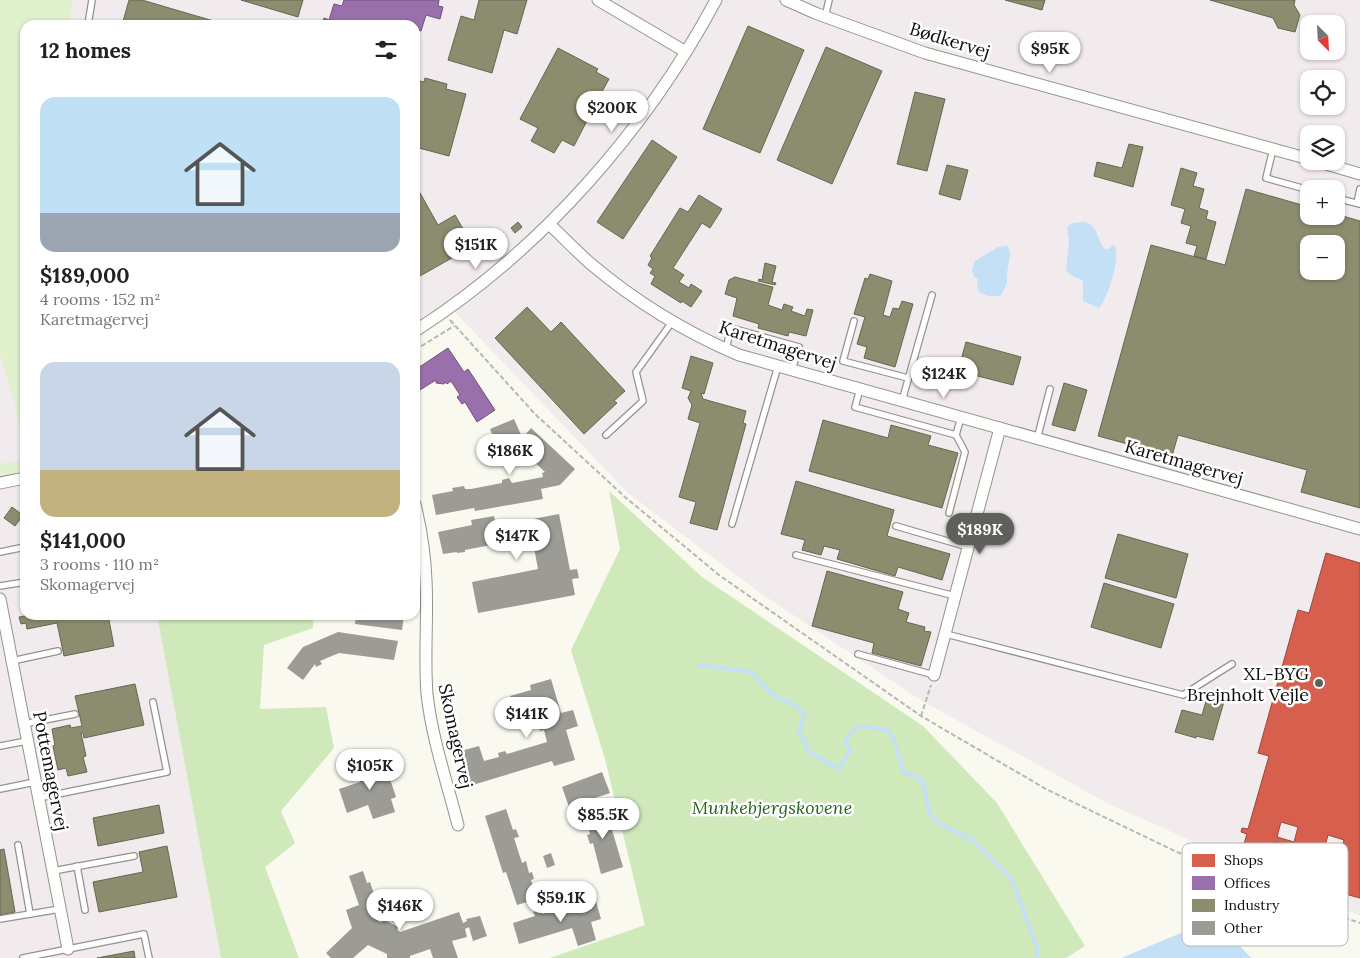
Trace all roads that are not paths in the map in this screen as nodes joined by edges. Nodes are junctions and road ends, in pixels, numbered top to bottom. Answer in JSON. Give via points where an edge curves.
{"nodes":[{"id":1,"x":92,"y":0,"type":"edge"},
{"id":2,"x":716,"y":0,"type":"edge"},
{"id":3,"x":786,"y":0,"type":"edge"},
{"id":4,"x":829,"y":0,"type":"edge"},
{"id":5,"x":604,"y":1,"type":"edge"},
{"id":6,"x":825,"y":16,"type":"junction"},
{"id":7,"x":89,"y":20,"type":"edge"},
{"id":8,"x":686,"y":52,"type":"junction"},
{"id":9,"x":1273,"y":149,"type":"junction"},
{"id":10,"x":1300,"y":156,"type":"edge"},
{"id":11,"x":1345,"y":170,"type":"edge"},
{"id":12,"x":1360,"y":174,"type":"edge"},
{"id":13,"x":1300,"y":187,"type":"edge"},
{"id":14,"x":1360,"y":189,"type":"edge"},
{"id":15,"x":1345,"y":200,"type":"edge"},
{"id":16,"x":1358,"y":204,"type":"edge"},
{"id":17,"x":549,"y":224,"type":"junction"},
{"id":18,"x":932,"y":295,"type":"dead end"},
{"id":19,"x":854,"y":321,"type":"dead end"},
{"id":20,"x":672,"y":322,"type":"junction"},
{"id":21,"x":420,"y":328,"type":"edge"},
{"id":22,"x":726,"y":349,"type":"junction"},
{"id":23,"x":778,"y":366,"type":"junction"},
{"id":24,"x":792,"y":370,"type":"junction"},
{"id":25,"x":908,"y":378,"type":"junction"},
{"id":26,"x":860,"y":389,"type":"junction"},
{"id":27,"x":1050,"y":389,"type":"dead end"},
{"id":28,"x":902,"y":401,"type":"junction"},
{"id":29,"x":961,"y":417,"type":"junction"},
{"id":30,"x":1000,"y":428,"type":"junction"},
{"id":31,"x":606,"y":435,"type":"dead end"},
{"id":32,"x":956,"y":435,"type":"junction"},
{"id":33,"x":1037,"y":439,"type":"junction"},
{"id":34,"x":20,"y":479,"type":"edge"},
{"id":35,"x":0,"y":483,"type":"edge"},
{"id":36,"x":949,"y":513,"type":"dead end"},
{"id":37,"x":732,"y":524,"type":"dead end"},
{"id":38,"x":896,"y":526,"type":"dead end"},
{"id":39,"x":420,"y":527,"type":"edge"},
{"id":40,"x":1360,"y":529,"type":"edge"},
{"id":41,"x":968,"y":547,"type":"junction"},
{"id":42,"x":20,"y":548,"type":"edge"},
{"id":43,"x":0,"y":552,"type":"edge"},
{"id":44,"x":796,"y":555,"type":"dead end"},
{"id":45,"x":20,"y":583,"type":"edge"},
{"id":46,"x":0,"y":586,"type":"edge"},
{"id":47,"x":956,"y":596,"type":"junction"},
{"id":48,"x":0,"y":599,"type":"edge"},
{"id":49,"x":2,"y":622,"type":"edge"},
{"id":50,"x":946,"y":634,"type":"junction"},
{"id":51,"x":58,"y":651,"type":"dead end"},
{"id":52,"x":858,"y":654,"type":"dead end"},
{"id":53,"x":12,"y":661,"type":"junction"},
{"id":54,"x":1232,"y":664,"type":"dead end"},
{"id":55,"x":934,"y":675,"type":"joint"},
{"id":56,"x":153,"y":702,"type":"dead end"},
{"id":57,"x":75,"y":714,"type":"dead end"},
{"id":58,"x":24,"y":724,"type":"junction"},
{"id":59,"x":28,"y":741,"type":"junction"},
{"id":60,"x":0,"y":746,"type":"edge"},
{"id":61,"x":35,"y":782,"type":"junction"},
{"id":62,"x":0,"y":788,"type":"edge"},
{"id":63,"x":38,"y":798,"type":"junction"},
{"id":64,"x":458,"y":825,"type":"dead end"},
{"id":65,"x":18,"y":845,"type":"dead end"},
{"id":66,"x":134,"y":856,"type":"dead end"},
{"id":67,"x":77,"y":866,"type":"junction"},
{"id":68,"x":53,"y":871,"type":"junction"},
{"id":69,"x":60,"y":909,"type":"junction"},
{"id":70,"x":86,"y":910,"type":"dead end"},
{"id":71,"x":30,"y":914,"type":"junction"},
{"id":72,"x":0,"y":920,"type":"edge"},
{"id":73,"x":68,"y":949,"type":"junction"},
{"id":74,"x":23,"y":958,"type":"edge"},
{"id":75,"x":149,"y":958,"type":"edge"}],
"edges":[{"from":1,"to":7,"type":"lane"},
{"from":2,"to":8,"type":"street"},
{"from":3,"to":6,"type":"street","name":"Bødkervej"},
{"from":4,"to":6,"type":"lane"},
{"from":5,"to":8,"type":"street"},
{"from":6,"to":9,"type":"street","name":"Bødkervej","via":[[925,53]]},
{"from":8,"to":17,"type":"street","via":[[604,165]]},
{"from":9,"to":10,"type":"street","name":"Bødkervej"},
{"from":9,"to":13,"type":"lane","via":[[1266,178]]},
{"from":11,"to":12,"type":"street"},
{"from":14,"to":16,"type":"lane"},
{"from":15,"to":16,"type":"lane"},
{"from":17,"to":20,"type":"street","name":"Karetmagervej","via":[[591,264],[634,298]]},
{"from":17,"to":21,"type":"street","via":[[503,266]]},
{"from":18,"to":25,"type":"lane"},
{"from":19,"to":25,"type":"lane","via":[[843,361]]},
{"from":20,"to":22,"type":"street","name":"Karetmagervej"},
{"from":20,"to":31,"type":"lane","via":[[636,372],[643,400]]},
{"from":22,"to":23,"type":"street","name":"Karetmagervej"},
{"from":22,"to":24,"type":"lane","via":[[731,328],[798,347]]},
{"from":23,"to":24,"type":"street","name":"Karetmagervej"},
{"from":23,"to":37,"type":"lane"},
{"from":24,"to":26,"type":"street","name":"Karetmagervej"},
{"from":25,"to":28,"type":"lane"},
{"from":26,"to":28,"type":"street","name":"Karetmagervej"},
{"from":26,"to":32,"type":"lane","via":[[855,407]]},
{"from":27,"to":33,"type":"lane"},
{"from":28,"to":29,"type":"street","name":"Karetmagervej"},
{"from":29,"to":30,"type":"street","name":"Karetmagervej"},
{"from":29,"to":32,"type":"lane"},
{"from":30,"to":33,"type":"street","name":"Karetmagervej"},
{"from":30,"to":41,"type":"street"},
{"from":32,"to":36,"type":"lane","via":[[965,452]]},
{"from":33,"to":40,"type":"street","name":"Karetmagervej"},
{"from":34,"to":35,"type":"street"},
{"from":38,"to":41,"type":"lane"},
{"from":39,"to":64,"type":"street","name":"Skomagervej","via":[[426,572],[428,695],[434,734]]},
{"from":41,"to":47,"type":"street"},
{"from":42,"to":43,"type":"lane"},
{"from":44,"to":47,"type":"lane"},
{"from":45,"to":46,"type":"lane"},
{"from":47,"to":50,"type":"street"},
{"from":48,"to":49,"type":"street","name":"Pottemagervej"},
{"from":49,"to":53,"type":"street","name":"Pottemagervej"},
{"from":50,"to":54,"type":"lane","via":[[1183,695]]},
{"from":50,"to":55,"type":"street"},
{"from":51,"to":53,"type":"lane"},
{"from":52,"to":55,"type":"lane"},
{"from":53,"to":58,"type":"street","name":"Pottemagervej"},
{"from":56,"to":63,"type":"lane","via":[[167,772]]},
{"from":57,"to":58,"type":"lane"},
{"from":58,"to":59,"type":"street","name":"Pottemagervej"},
{"from":59,"to":60,"type":"lane"},
{"from":59,"to":61,"type":"street","name":"Pottemagervej"},
{"from":61,"to":62,"type":"lane"},
{"from":61,"to":63,"type":"street","name":"Pottemagervej"},
{"from":63,"to":68,"type":"street","name":"Pottemagervej"},
{"from":65,"to":71,"type":"lane"},
{"from":66,"to":67,"type":"lane"},
{"from":67,"to":68,"type":"lane"},
{"from":67,"to":70,"type":"lane"},
{"from":68,"to":69,"type":"street","name":"Pottemagervej"},
{"from":69,"to":71,"type":"lane"},
{"from":69,"to":73,"type":"street","name":"Pottemagervej"},
{"from":71,"to":72,"type":"lane"},
{"from":73,"to":74,"type":"lane"},
{"from":73,"to":75,"type":"lane","via":[[144,934]]}]}
